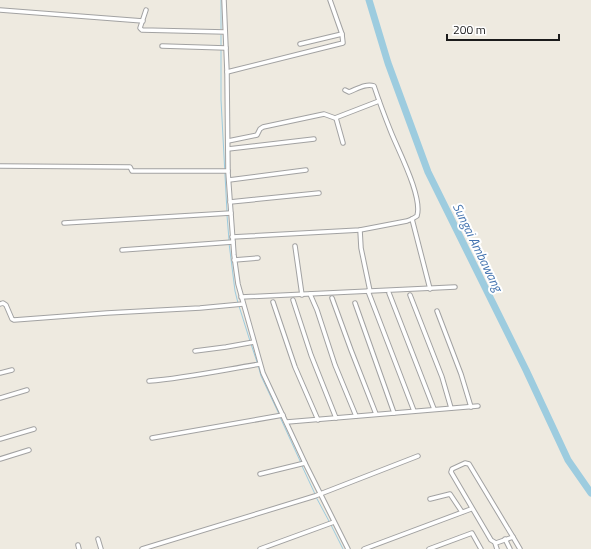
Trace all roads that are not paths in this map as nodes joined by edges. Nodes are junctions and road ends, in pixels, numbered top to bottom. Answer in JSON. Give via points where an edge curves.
{"nodes":[{"id":1,"x":224,"y":0,"type":"edge"},
{"id":2,"x":330,"y":0,"type":"edge"},
{"id":3,"x":0,"y":10,"type":"edge"},
{"id":4,"x":146,"y":10,"type":"dead end"},
{"id":5,"x":143,"y":21,"type":"junction"},
{"id":6,"x":225,"y":32,"type":"junction"},
{"id":7,"x":342,"y":34,"type":"junction"},
{"id":8,"x":300,"y":44,"type":"dead end"},
{"id":9,"x":162,"y":46,"type":"dead end"},
{"id":10,"x":226,"y":48,"type":"junction"},
{"id":11,"x":227,"y":72,"type":"junction"},
{"id":12,"x":345,"y":90,"type":"dead end"},
{"id":13,"x":378,"y":101,"type":"junction"},
{"id":14,"x":336,"y":118,"type":"junction"},
{"id":15,"x":314,"y":139,"type":"dead end"},
{"id":16,"x":228,"y":140,"type":"junction"},
{"id":17,"x":343,"y":143,"type":"dead end"},
{"id":18,"x":228,"y":149,"type":"junction"},
{"id":19,"x":0,"y":166,"type":"edge"},
{"id":20,"x":306,"y":170,"type":"dead end"},
{"id":21,"x":228,"y":171,"type":"junction"},
{"id":22,"x":229,"y":180,"type":"junction"},
{"id":23,"x":319,"y":194,"type":"dead end"},
{"id":24,"x":230,"y":202,"type":"junction"},
{"id":25,"x":231,"y":213,"type":"junction"},
{"id":26,"x":412,"y":219,"type":"junction"},
{"id":27,"x":64,"y":223,"type":"dead end"},
{"id":28,"x":360,"y":230,"type":"junction"},
{"id":29,"x":232,"y":237,"type":"junction"},
{"id":30,"x":233,"y":242,"type":"junction"},
{"id":31,"x":295,"y":246,"type":"dead end"},
{"id":32,"x":122,"y":250,"type":"dead end"},
{"id":33,"x":258,"y":258,"type":"dead end"},
{"id":34,"x":234,"y":260,"type":"junction"},
{"id":35,"x":455,"y":287,"type":"dead end"},
{"id":36,"x":430,"y":289,"type":"junction"},
{"id":37,"x":369,"y":291,"type":"junction"},
{"id":38,"x":389,"y":293,"type":"dead end"},
{"id":39,"x":302,"y":294,"type":"junction"},
{"id":40,"x":310,"y":294,"type":"junction"},
{"id":41,"x":410,"y":295,"type":"dead end"},
{"id":42,"x":241,"y":297,"type":"junction"},
{"id":43,"x":332,"y":298,"type":"dead end"},
{"id":44,"x":293,"y":300,"type":"dead end"},
{"id":45,"x":273,"y":302,"type":"dead end"},
{"id":46,"x":355,"y":303,"type":"dead end"},
{"id":47,"x":0,"y":304,"type":"edge"},
{"id":48,"x":243,"y":304,"type":"junction"},
{"id":49,"x":437,"y":311,"type":"dead end"},
{"id":50,"x":254,"y":342,"type":"junction"},
{"id":51,"x":195,"y":351,"type":"dead end"},
{"id":52,"x":260,"y":364,"type":"junction"},
{"id":53,"x":12,"y":370,"type":"dead end"},
{"id":54,"x":0,"y":373,"type":"edge"},
{"id":55,"x":148,"y":381,"type":"dead end"},
{"id":56,"x":27,"y":390,"type":"dead end"},
{"id":57,"x":0,"y":398,"type":"edge"},
{"id":58,"x":478,"y":406,"type":"dead end"},
{"id":59,"x":471,"y":407,"type":"junction"},
{"id":60,"x":451,"y":408,"type":"junction"},
{"id":61,"x":434,"y":409,"type":"junction"},
{"id":62,"x":414,"y":412,"type":"junction"},
{"id":63,"x":394,"y":413,"type":"junction"},
{"id":64,"x":376,"y":414,"type":"junction"},
{"id":65,"x":283,"y":415,"type":"junction"},
{"id":66,"x":356,"y":416,"type":"junction"},
{"id":67,"x":336,"y":418,"type":"junction"},
{"id":68,"x":318,"y":420,"type":"junction"},
{"id":69,"x":287,"y":422,"type":"junction"},
{"id":70,"x":34,"y":429,"type":"dead end"},
{"id":71,"x":152,"y":438,"type":"dead end"},
{"id":72,"x":0,"y":439,"type":"edge"},
{"id":73,"x":29,"y":450,"type":"dead end"},
{"id":74,"x":418,"y":456,"type":"dead end"},
{"id":75,"x":0,"y":459,"type":"edge"},
{"id":76,"x":305,"y":463,"type":"junction"},
{"id":77,"x":260,"y":474,"type":"dead end"},
{"id":78,"x":318,"y":495,"type":"junction"},
{"id":79,"x":430,"y":499,"type":"dead end"},
{"id":80,"x":472,"y":509,"type":"junction"},
{"id":81,"x":462,"y":512,"type":"junction"},
{"id":82,"x":332,"y":523,"type":"junction"},
{"id":83,"x":513,"y":537,"type":"junction"},
{"id":84,"x":98,"y":539,"type":"dead end"},
{"id":85,"x":505,"y":539,"type":"junction"},
{"id":86,"x":495,"y":543,"type":"junction"},
{"id":87,"x":101,"y":549,"type":"edge"},
{"id":88,"x":142,"y":549,"type":"edge"},
{"id":89,"x":260,"y":549,"type":"edge"},
{"id":90,"x":348,"y":549,"type":"edge"},
{"id":91,"x":364,"y":549,"type":"edge"},
{"id":92,"x":429,"y":549,"type":"edge"},
{"id":93,"x":481,"y":549,"type":"edge"},
{"id":94,"x":497,"y":549,"type":"edge"},
{"id":95,"x":510,"y":549,"type":"edge"},
{"id":96,"x":520,"y":549,"type":"edge"}],
"edges":[{"from":1,"to":6,"type":"street"},
{"from":2,"to":7,"type":"street"},
{"from":3,"to":5,"type":"street"},
{"from":4,"to":5,"type":"street"},
{"from":5,"to":6,"type":"street","via":[[140,28],[142,30]]},
{"from":6,"to":10,"type":"street"},
{"from":7,"to":8,"type":"street"},
{"from":7,"to":11,"type":"street","via":[[343,43]]},
{"from":9,"to":10,"type":"street"},
{"from":10,"to":11,"type":"street"},
{"from":11,"to":16,"type":"street"},
{"from":12,"to":13,"type":"street","via":[[349,92],[373,85]]},
{"from":13,"to":14,"type":"street"},
{"from":13,"to":26,"type":"street","via":[[413,185],[419,210],[417,216]]},
{"from":14,"to":16,"type":"street","via":[[324,114],[263,127],[257,135]]},
{"from":14,"to":17,"type":"street"},
{"from":15,"to":18,"type":"street"},
{"from":16,"to":18,"type":"street"},
{"from":18,"to":21,"type":"street"},
{"from":19,"to":21,"type":"street","via":[[130,167],[132,171]]},
{"from":20,"to":22,"type":"street"},
{"from":21,"to":22,"type":"street"},
{"from":22,"to":24,"type":"street"},
{"from":23,"to":24,"type":"street"},
{"from":24,"to":25,"type":"street"},
{"from":25,"to":27,"type":"street"},
{"from":25,"to":29,"type":"street"},
{"from":26,"to":28,"type":"street"},
{"from":26,"to":36,"type":"street"},
{"from":28,"to":29,"type":"street"},
{"from":28,"to":37,"type":"street"},
{"from":29,"to":30,"type":"street"},
{"from":30,"to":32,"type":"street"},
{"from":30,"to":34,"type":"street"},
{"from":31,"to":39,"type":"street"},
{"from":33,"to":34,"type":"street"},
{"from":34,"to":42,"type":"street"},
{"from":35,"to":36,"type":"street"},
{"from":36,"to":37,"type":"street"},
{"from":37,"to":40,"type":"street"},
{"from":37,"to":62,"type":"street"},
{"from":38,"to":61,"type":"street"},
{"from":39,"to":40,"type":"street"},
{"from":39,"to":42,"type":"street"},
{"from":40,"to":66,"type":"street"},
{"from":41,"to":60,"type":"street","via":[[442,377]]},
{"from":42,"to":48,"type":"street"},
{"from":43,"to":64,"type":"street"},
{"from":44,"to":67,"type":"street"},
{"from":45,"to":68,"type":"street","via":[[295,367]]},
{"from":46,"to":63,"type":"street"},
{"from":47,"to":48,"type":"street","via":[[6,305],[14,320]]},
{"from":48,"to":50,"type":"street"},
{"from":49,"to":59,"type":"street"},
{"from":50,"to":51,"type":"street"},
{"from":50,"to":52,"type":"street"},
{"from":52,"to":55,"type":"street","via":[[170,380]]},
{"from":52,"to":65,"type":"street"},
{"from":53,"to":54,"type":"street"},
{"from":56,"to":57,"type":"street"},
{"from":58,"to":59,"type":"street"},
{"from":59,"to":60,"type":"street"},
{"from":60,"to":61,"type":"street"},
{"from":61,"to":62,"type":"street"},
{"from":62,"to":63,"type":"street"},
{"from":63,"to":64,"type":"street"},
{"from":64,"to":66,"type":"street"},
{"from":65,"to":69,"type":"street"},
{"from":65,"to":71,"type":"street"},
{"from":66,"to":67,"type":"street"},
{"from":67,"to":68,"type":"street"},
{"from":68,"to":69,"type":"street"},
{"from":69,"to":76,"type":"street"},
{"from":70,"to":72,"type":"street"},
{"from":73,"to":75,"type":"street"},
{"from":74,"to":78,"type":"street"},
{"from":76,"to":77,"type":"street"},
{"from":76,"to":78,"type":"street"},
{"from":78,"to":82,"type":"street"},
{"from":78,"to":88,"type":"street"},
{"from":79,"to":81,"type":"street","via":[[450,494]]},
{"from":80,"to":81,"type":"street"},
{"from":80,"to":83,"type":"street","via":[[451,472],[465,463],[469,464]]},
{"from":80,"to":86,"type":"street"},
{"from":81,"to":91,"type":"street"},
{"from":82,"to":89,"type":"street"},
{"from":82,"to":90,"type":"street"},
{"from":83,"to":85,"type":"street"},
{"from":83,"to":96,"type":"street"},
{"from":84,"to":87,"type":"street"},
{"from":85,"to":86,"type":"street"},
{"from":85,"to":95,"type":"street"},
{"from":86,"to":94,"type":"street"},
{"from":92,"to":93,"type":"street","via":[[472,533]]}]}
